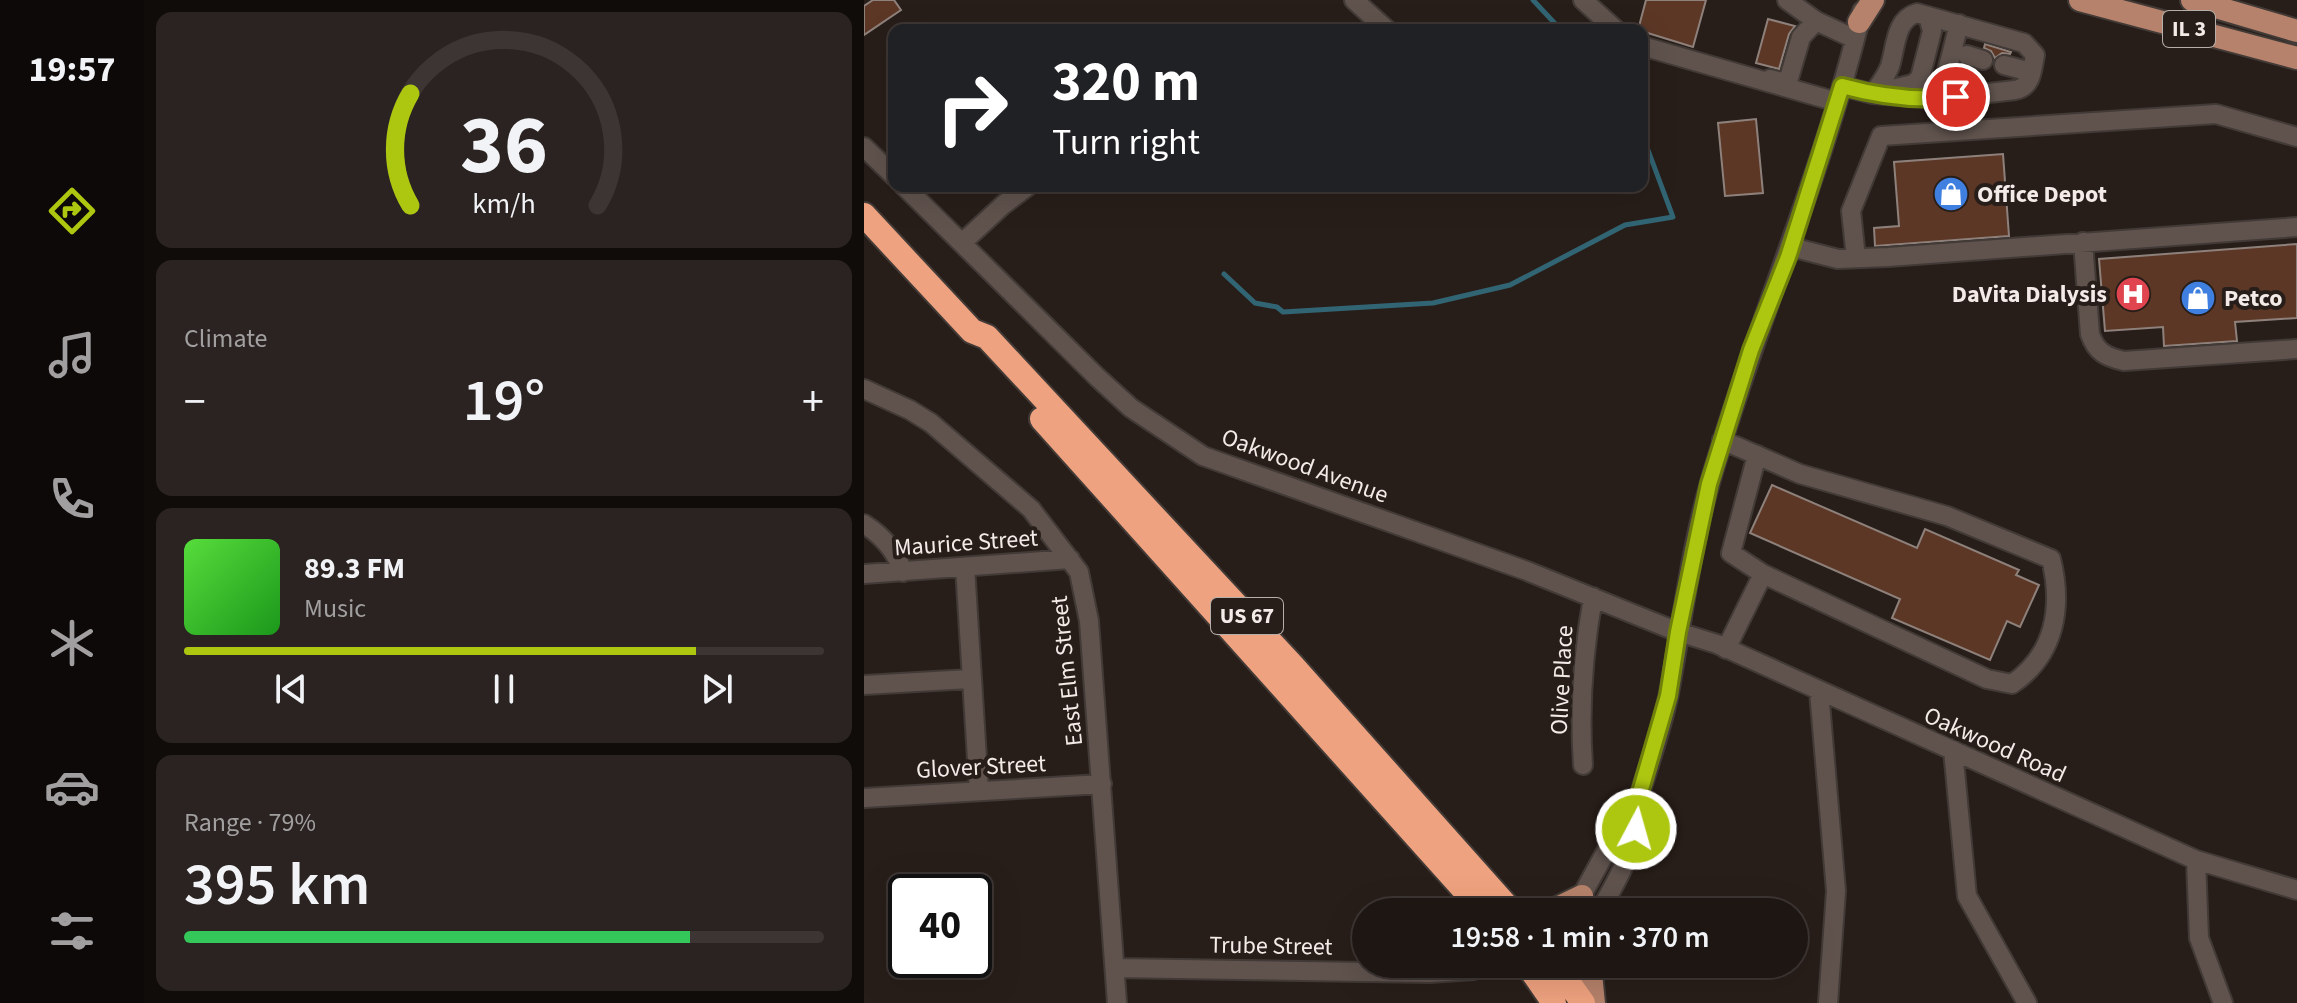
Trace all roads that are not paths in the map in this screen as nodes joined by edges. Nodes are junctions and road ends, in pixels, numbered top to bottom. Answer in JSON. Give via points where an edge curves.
{"nodes":[{"id":1,"x":1354,"y":0,"type":"edge"},
{"id":2,"x":1583,"y":0,"type":"edge"},
{"id":3,"x":1787,"y":0,"type":"edge"},
{"id":4,"x":1865,"y":0,"type":"edge"},
{"id":5,"x":1873,"y":0,"type":"edge"},
{"id":6,"x":2080,"y":0,"type":"edge"},
{"id":7,"x":2192,"y":0,"type":"edge"},
{"id":8,"x":1928,"y":16,"type":"junction"},
{"id":9,"x":1858,"y":20,"type":"edge"},
{"id":10,"x":1816,"y":21,"type":"junction"},
{"id":11,"x":1380,"y":24,"type":"edge"},
{"id":12,"x":1609,"y":24,"type":"edge"},
{"id":13,"x":1959,"y":24,"type":"junction"},
{"id":14,"x":2297,"y":31,"type":"edge"},
{"id":15,"x":1648,"y":48,"type":"edge"},
{"id":16,"x":2297,"y":58,"type":"edge"},
{"id":17,"x":2004,"y":65,"type":"dead end"},
{"id":18,"x":2031,"y":72,"type":"junction"},
{"id":19,"x":1744,"y":76,"type":"junction"},
{"id":20,"x":1839,"y":94,"type":"junction"},
{"id":21,"x":1873,"y":94,"type":"junction"},
{"id":22,"x":1892,"y":95,"type":"junction"},
{"id":23,"x":2297,"y":137,"type":"edge"},
{"id":24,"x":864,"y":147,"type":"edge"},
{"id":25,"x":888,"y":170,"type":"edge"},
{"id":26,"x":910,"y":192,"type":"edge"},
{"id":27,"x":1020,"y":192,"type":"edge"},
{"id":28,"x":864,"y":215,"type":"edge"},
{"id":29,"x":2297,"y":227,"type":"edge"},
{"id":30,"x":963,"y":242,"type":"junction"},
{"id":31,"x":2083,"y":242,"type":"junction"},
{"id":32,"x":1791,"y":247,"type":"junction"},
{"id":33,"x":1856,"y":258,"type":"junction"},
{"id":34,"x":972,"y":331,"type":"junction"},
{"id":35,"x":2297,"y":349,"type":"edge"},
{"id":36,"x":864,"y":389,"type":"edge"},
{"id":37,"x":1722,"y":440,"type":"junction"},
{"id":38,"x":1757,"y":455,"type":"junction"},
{"id":39,"x":864,"y":524,"type":"edge"},
{"id":40,"x":1070,"y":559,"type":"junction"},
{"id":41,"x":965,"y":567,"type":"junction"},
{"id":42,"x":903,"y":572,"type":"junction"},
{"id":43,"x":864,"y":574,"type":"edge"},
{"id":44,"x":1763,"y":574,"type":"junction"},
{"id":45,"x":1593,"y":597,"type":"junction"},
{"id":46,"x":1678,"y":632,"type":"junction"},
{"id":47,"x":1726,"y":649,"type":"junction"},
{"id":48,"x":970,"y":679,"type":"junction"},
{"id":49,"x":864,"y":685,"type":"edge"},
{"id":50,"x":1819,"y":691,"type":"junction"},
{"id":51,"x":1953,"y":750,"type":"junction"},
{"id":52,"x":1583,"y":765,"type":"dead end"},
{"id":53,"x":1102,"y":784,"type":"junction"},
{"id":54,"x":979,"y":791,"type":"junction"},
{"id":55,"x":864,"y":798,"type":"edge"},
{"id":56,"x":2196,"y":860,"type":"junction"},
{"id":57,"x":2297,"y":890,"type":"edge"},
{"id":58,"x":1471,"y":898,"type":"edge"},
{"id":59,"x":1504,"y":898,"type":"edge"},
{"id":60,"x":1588,"y":898,"type":"edge"},
{"id":61,"x":1115,"y":968,"type":"junction"},
{"id":62,"x":1352,"y":972,"type":"edge"},
{"id":63,"x":1546,"y":978,"type":"edge"},
{"id":64,"x":1555,"y":978,"type":"edge"},
{"id":65,"x":1591,"y":978,"type":"edge"},
{"id":66,"x":1117,"y":1003,"type":"edge"},
{"id":67,"x":1554,"y":1003,"type":"edge"},
{"id":68,"x":1583,"y":1003,"type":"edge"},
{"id":69,"x":1594,"y":1003,"type":"edge"},
{"id":70,"x":1828,"y":1003,"type":"edge"},
{"id":71,"x":2027,"y":1003,"type":"edge"},
{"id":72,"x":2223,"y":1003,"type":"edge"}],
"edges":[{"from":1,"to":11,"type":"street"},
{"from":2,"to":12,"type":"street"},
{"from":3,"to":10,"type":"street"},
{"from":4,"to":9,"type":"street"},
{"from":5,"to":9,"type":"main road"},
{"from":6,"to":16,"type":"main road","number":"IL 3"},
{"from":7,"to":14,"type":"main road","number":"IL 3"},
{"from":8,"to":13,"type":"street"},
{"from":8,"to":21,"type":"street","via":[[1908,15],[1902,22],[1889,68]]},
{"from":8,"to":21,"type":"street","via":[[1932,31],[1920,78]]},
{"from":9,"to":10,"type":"street"},
{"from":9,"to":20,"type":"street"},
{"from":10,"to":19,"type":"street","via":[[1801,37],[1789,78],[1782,82]]},
{"from":13,"to":18,"type":"street","via":[[2024,43],[2035,55]]},
{"from":13,"to":22,"type":"street","via":[[1943,87],[1935,93]]},
{"from":15,"to":19,"type":"street"},
{"from":17,"to":18,"type":"street"},
{"from":18,"to":22,"type":"street","via":[[2024,89],[1938,99]]},
{"from":19,"to":20,"type":"street"},
{"from":20,"to":21,"type":"street"},
{"from":20,"to":32,"type":"street"},
{"from":21,"to":22,"type":"street"},
{"from":23,"to":33,"type":"street","via":[[2216,114],[1881,136],[1851,211]]},
{"from":24,"to":25,"type":"street"},
{"from":26,"to":30,"type":"street","name":"Oakwood Avenue"},
{"from":27,"to":30,"type":"street"},
{"from":28,"to":34,"type":"highway","number":"US 67"},
{"from":29,"to":31,"type":"street"},
{"from":30,"to":45,"type":"street","name":"Oakwood Avenue","via":[[1131,408],[1203,456]]},
{"from":31,"to":33,"type":"street"},
{"from":31,"to":35,"type":"street","via":[[2090,334],[2094,346],[2110,358]]},
{"from":32,"to":33,"type":"street"},
{"from":32,"to":37,"type":"street"},
{"from":34,"to":58,"type":"highway","number":"US 67","via":[[975,345]]},
{"from":34,"to":59,"type":"highway","number":"US 67","via":[[987,337]]},
{"from":36,"to":40,"type":"street","name":"East Elm Street","via":[[931,423],[1031,509]]},
{"from":37,"to":38,"type":"street"},
{"from":37,"to":46,"type":"street"},
{"from":38,"to":44,"type":"street","via":[[1731,553]]},
{"from":38,"to":44,"type":"street","via":[[1821,480],[1947,516],[2051,559],[2057,584],[2052,635],[2028,673],[2012,684],[1999,682]]},
{"from":39,"to":42,"type":"street","via":[[887,542]]},
{"from":40,"to":41,"type":"street","name":"Maurice Street"},
{"from":40,"to":53,"type":"street","name":"East Elm Street","via":[[1079,572],[1089,621]]},
{"from":41,"to":42,"type":"street","name":"Maurice Street"},
{"from":41,"to":48,"type":"street"},
{"from":42,"to":43,"type":"street","name":"Maurice Street"},
{"from":44,"to":47,"type":"street"},
{"from":45,"to":46,"type":"street","name":"Oakwood Avenue"},
{"from":45,"to":52,"type":"street","name":"Olive Place","via":[[1582,685]]},
{"from":46,"to":47,"type":"street","name":"Oakwood Road"},
{"from":46,"to":60,"type":"street","via":[[1668,696],[1635,810],[1620,826]]},
{"from":47,"to":50,"type":"street","name":"Oakwood Road"},
{"from":48,"to":49,"type":"street"},
{"from":48,"to":54,"type":"street"},
{"from":50,"to":51,"type":"street","name":"Oakwood Road"},
{"from":50,"to":70,"type":"street","via":[[1836,891]]},
{"from":51,"to":56,"type":"street","name":"Oakwood Road"},
{"from":51,"to":71,"type":"street","via":[[1967,896]]},
{"from":53,"to":54,"type":"street","name":"Glover Street"},
{"from":53,"to":61,"type":"street","name":"East Elm Street"},
{"from":54,"to":55,"type":"street","name":"Glover Street"},
{"from":56,"to":57,"type":"street","name":"Oakwood Road"},
{"from":56,"to":72,"type":"street","via":[[2199,938]]},
{"from":61,"to":62,"type":"street","name":"Trube Street"},
{"from":61,"to":66,"type":"street","name":"East Elm Street"},
{"from":63,"to":67,"type":"highway"},
{"from":64,"to":68,"type":"highway"},
{"from":65,"to":69,"type":"main road"}]}
